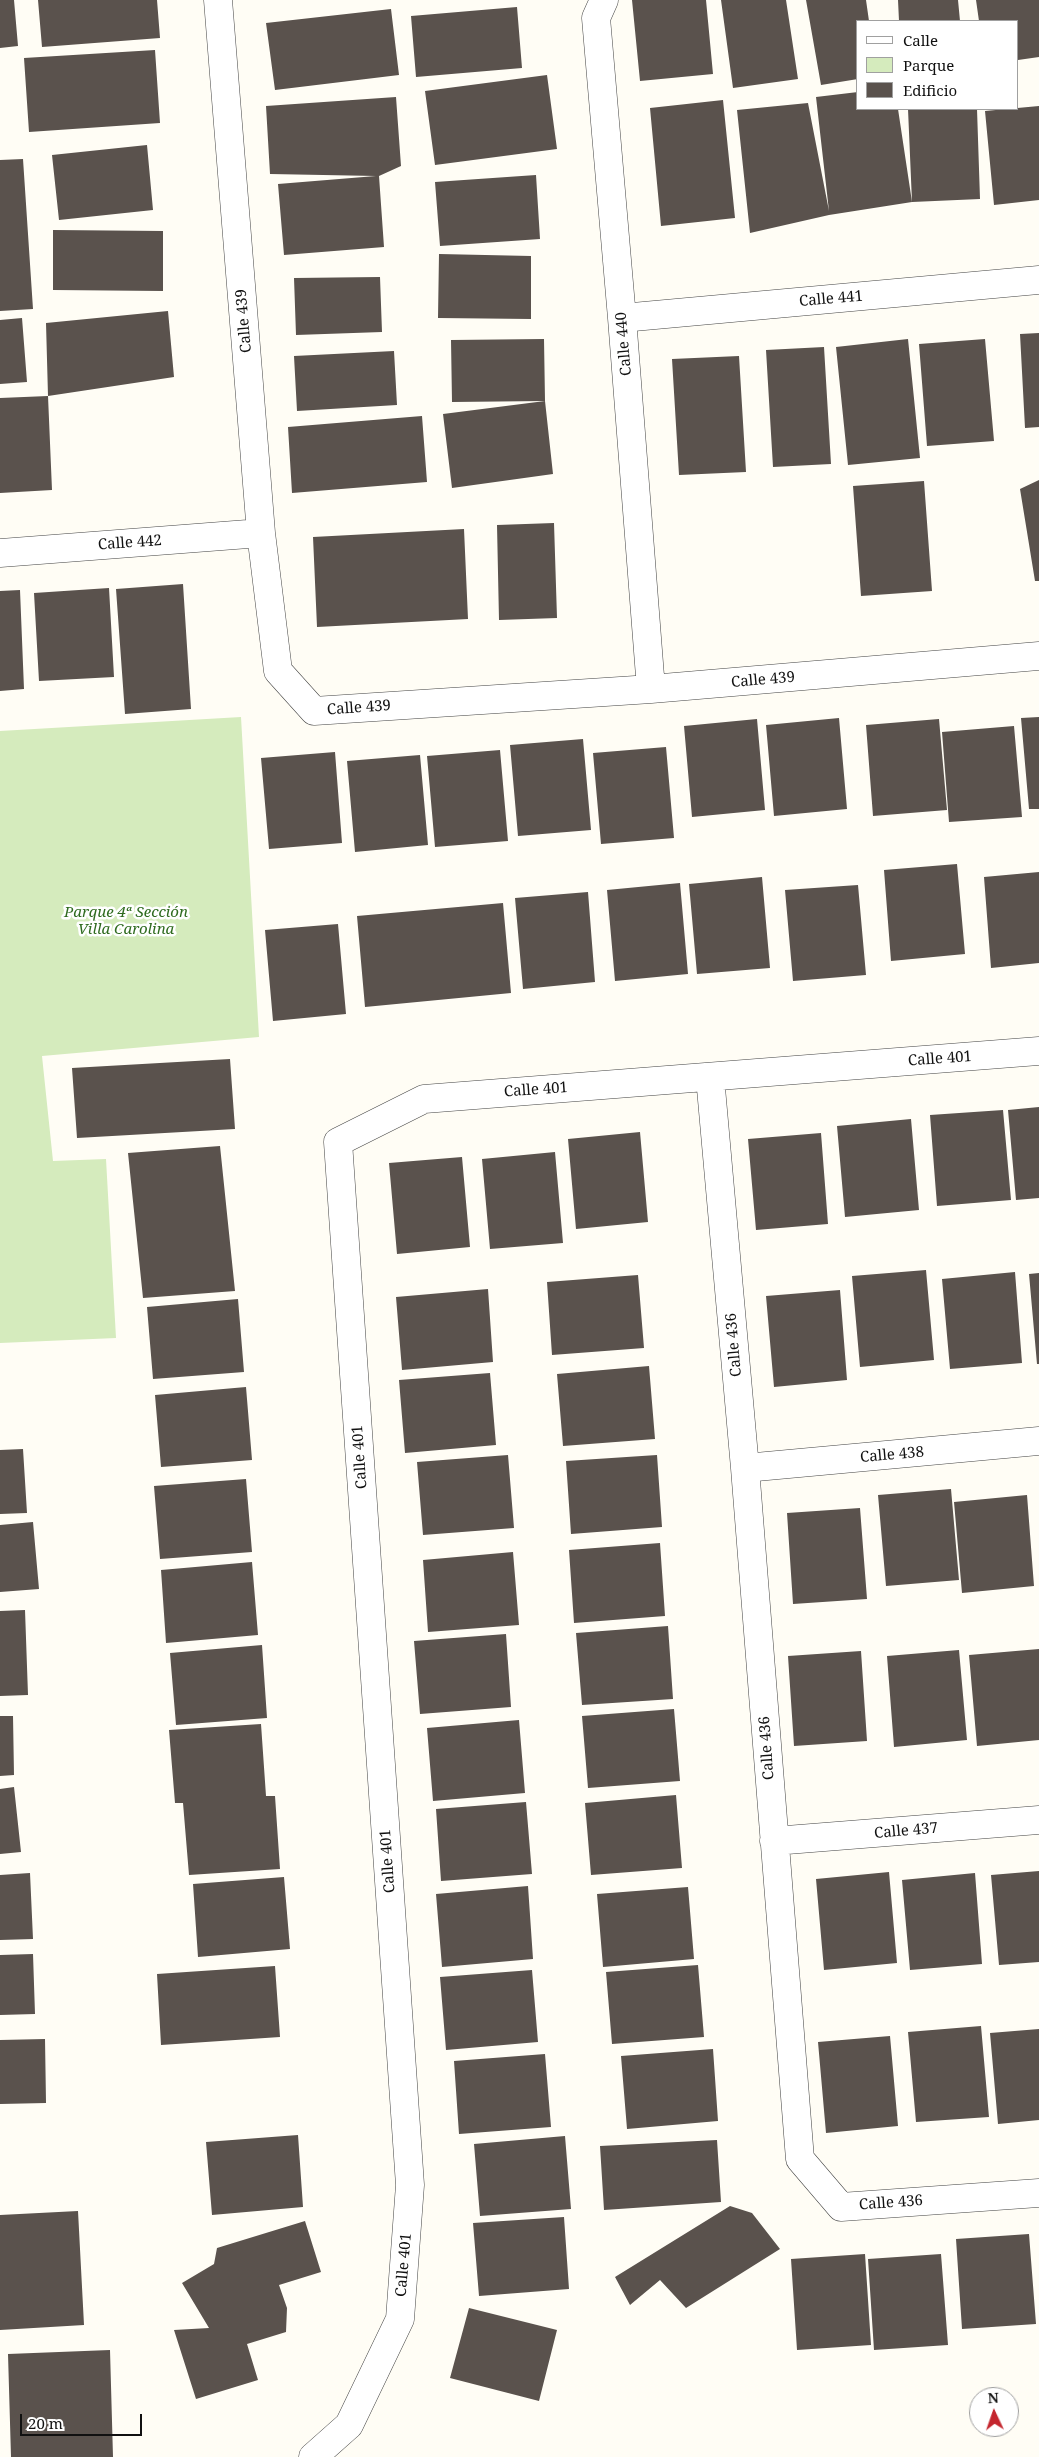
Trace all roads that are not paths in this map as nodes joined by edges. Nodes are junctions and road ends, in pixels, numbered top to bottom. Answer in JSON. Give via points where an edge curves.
{"nodes":[{"id":1,"x":218,"y":0,"type":"edge"},
{"id":2,"x":604,"y":0,"type":"edge"},
{"id":3,"x":1039,"y":280,"type":"edge"},
{"id":4,"x":622,"y":318,"type":"junction"},
{"id":5,"x":261,"y":533,"type":"junction"},
{"id":6,"x":0,"y":553,"type":"edge"},
{"id":7,"x":1039,"y":656,"type":"edge"},
{"id":8,"x":651,"y":689,"type":"junction"},
{"id":9,"x":1039,"y":1051,"type":"edge"},
{"id":10,"x":710,"y":1077,"type":"junction"},
{"id":11,"x":1039,"y":1442,"type":"edge"},
{"id":12,"x":745,"y":1468,"type":"junction"},
{"id":13,"x":1039,"y":1820,"type":"edge"},
{"id":14,"x":774,"y":1841,"type":"junction"},
{"id":15,"x":1039,"y":2193,"type":"edge"},
{"id":16,"x":313,"y":2457,"type":"edge"}],
"edges":[{"from":1,"to":5,"type":"street","name":"Calle 439"},
{"from":2,"to":4,"type":"street","name":"Calle 440","via":[[596,18]]},
{"from":3,"to":4,"type":"street","name":"Calle 441"},
{"from":4,"to":8,"type":"street","name":"Calle 440"},
{"from":5,"to":6,"type":"street","name":"Calle 442"},
{"from":5,"to":8,"type":"street","name":"Calle 439","via":[[278,671],[314,711]]},
{"from":7,"to":8,"type":"street","name":"Calle 439"},
{"from":9,"to":10,"type":"street","name":"Calle 401"},
{"from":10,"to":12,"type":"street","name":"Calle 436"},
{"from":10,"to":16,"type":"street","name":"Calle 401","via":[[424,1099],[338,1142],[410,2185],[400,2319],[349,2425]]},
{"from":11,"to":12,"type":"street","name":"Calle 438"},
{"from":12,"to":14,"type":"street","name":"Calle 436"},
{"from":13,"to":14,"type":"street","name":"Calle 437"},
{"from":14,"to":15,"type":"street","name":"Calle 436","via":[[800,2158],[841,2207]]}]}
